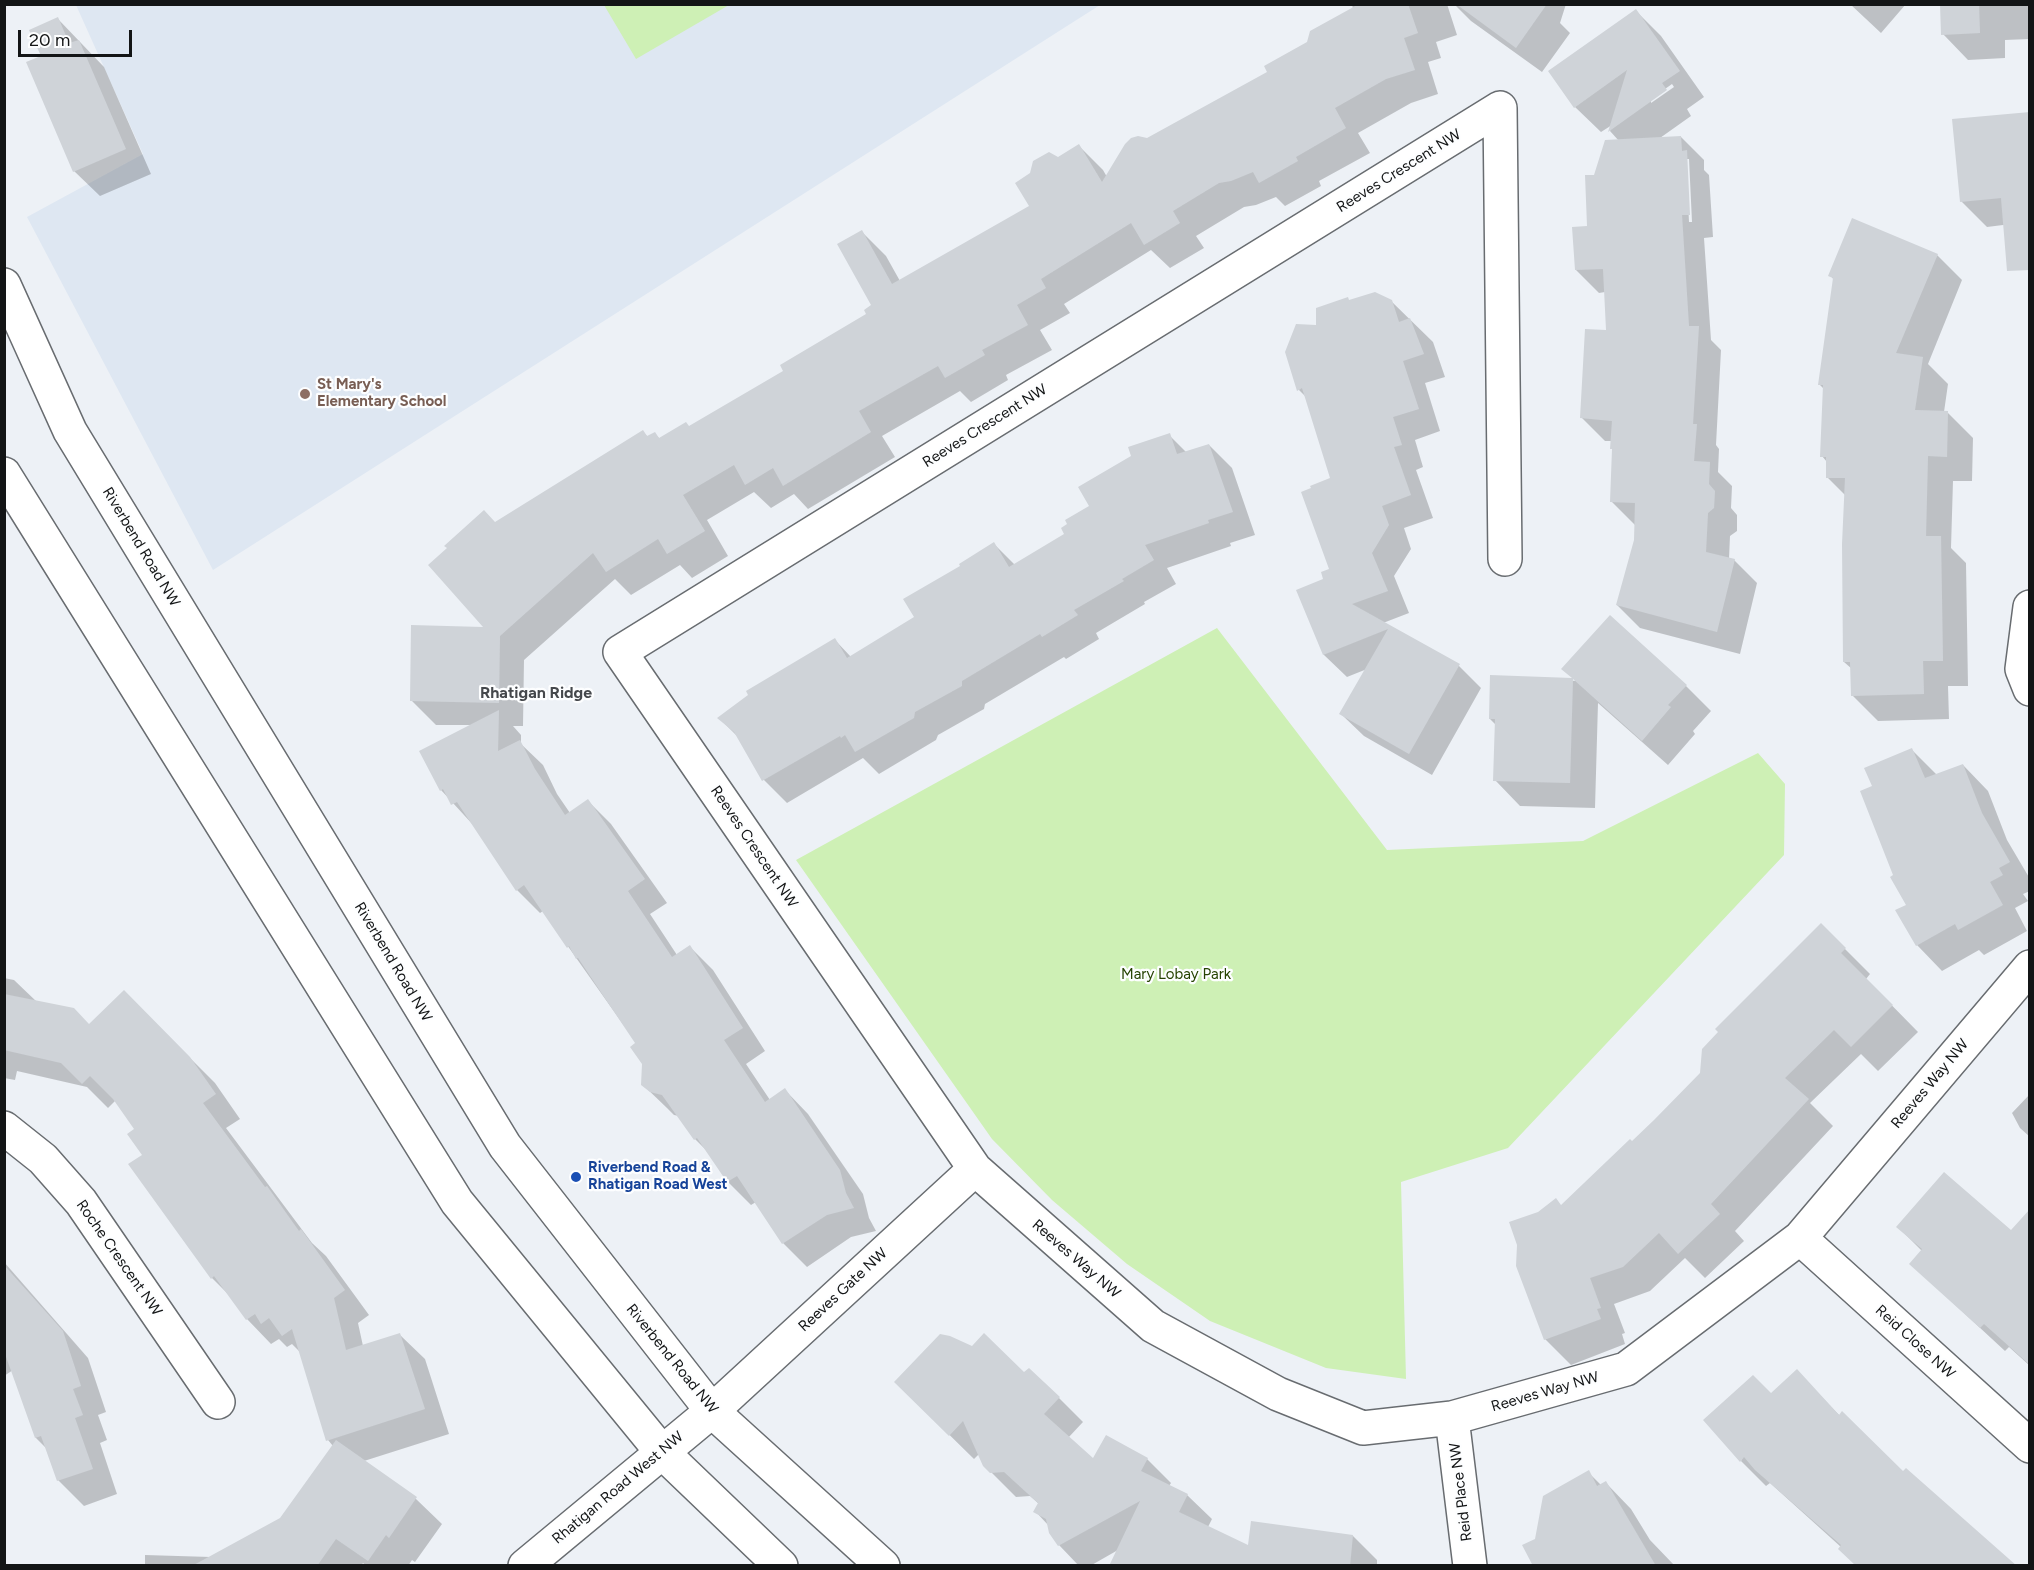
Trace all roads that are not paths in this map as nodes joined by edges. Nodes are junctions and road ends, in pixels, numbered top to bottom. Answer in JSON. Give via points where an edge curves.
{"nodes":[{"id":1,"x":4,"y":285,"type":"edge"},
{"id":2,"x":4,"y":474,"type":"edge"},
{"id":3,"x":1505,"y":559,"type":"dead end"},
{"id":4,"x":2030,"y":607,"type":"edge"},
{"id":5,"x":2030,"y":689,"type":"edge"},
{"id":6,"x":2030,"y":967,"type":"edge"},
{"id":7,"x":4,"y":1128,"type":"edge"},
{"id":8,"x":975,"y":1169,"type":"junction"},
{"id":9,"x":1800,"y":1238,"type":"junction"},
{"id":10,"x":218,"y":1402,"type":"dead end"},
{"id":11,"x":712,"y":1411,"type":"junction"},
{"id":12,"x":1452,"y":1418,"type":"junction"},
{"id":13,"x":2030,"y":1446,"type":"edge"},
{"id":14,"x":662,"y":1451,"type":"junction"},
{"id":15,"x":525,"y":1566,"type":"edge"},
{"id":16,"x":781,"y":1566,"type":"edge"},
{"id":17,"x":883,"y":1566,"type":"edge"},
{"id":18,"x":1470,"y":1566,"type":"edge"}],
"edges":[{"from":1,"to":11,"type":"street","name":"Riverbend Road NW","via":[[70,430],[505,1146]]},
{"from":2,"to":14,"type":"street","via":[[457,1202]]},
{"from":3,"to":8,"type":"street","name":"Reeves Crescent NW","via":[[1500,108],[620,652]]},
{"from":4,"to":5,"type":"street","via":[[2022,669]]},
{"from":6,"to":9,"type":"street","name":"Reeves Way NW"},
{"from":7,"to":10,"type":"street","name":"Roche Crescent NW","via":[[43,1159],[81,1202]]},
{"from":8,"to":11,"type":"street","name":"Reeves Gate NW"},
{"from":8,"to":12,"type":"street","name":"Reeves Way NW","via":[[1153,1326],[1278,1394],[1364,1428]]},
{"from":9,"to":12,"type":"street","name":"Reeves Way NW","via":[[1626,1369]]},
{"from":9,"to":13,"type":"street","name":"Reid Close NW"},
{"from":11,"to":14,"type":"street","name":"Rhatigan Road West NW"},
{"from":11,"to":17,"type":"street","name":"Riverbend Road NW"},
{"from":12,"to":18,"type":"street","name":"Reid Place NW"},
{"from":14,"to":15,"type":"street","name":"Rhatigan Road West NW"},
{"from":14,"to":16,"type":"street"}]}
